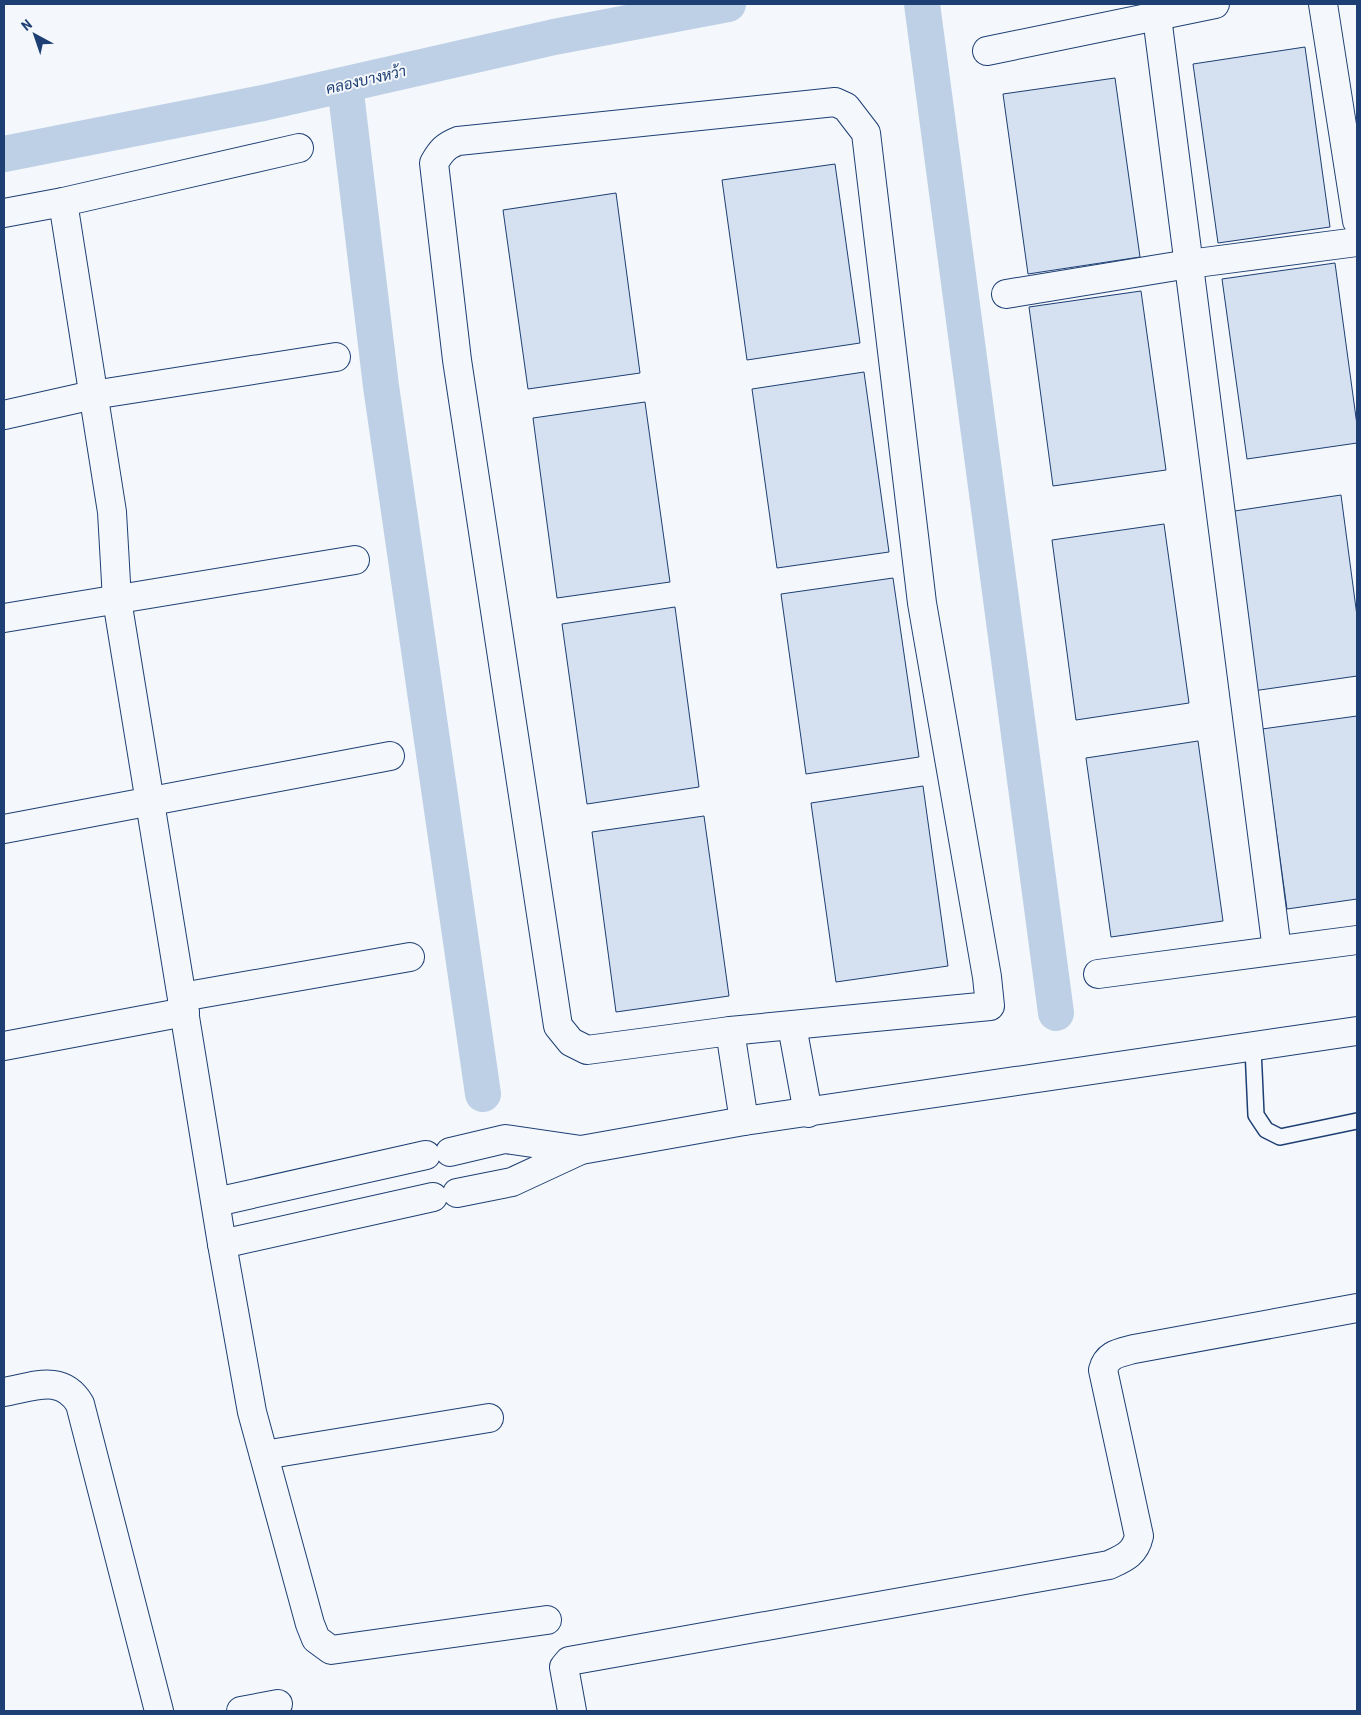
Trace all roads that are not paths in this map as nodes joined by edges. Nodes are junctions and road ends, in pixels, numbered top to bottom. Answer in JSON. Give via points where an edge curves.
{"nodes":[{"id":1,"x":1215,"y":4,"type":"edge"},
{"id":2,"x":1323,"y":4,"type":"edge"},
{"id":3,"x":1157,"y":17,"type":"junction"},
{"id":4,"x":987,"y":51,"type":"dead end"},
{"id":5,"x":299,"y":148,"type":"dead end"},
{"id":6,"x":63,"y":202,"type":"junction"},
{"id":7,"x":4,"y":213,"type":"edge"},
{"id":8,"x":1357,"y":221,"type":"edge"},
{"id":9,"x":1357,"y":242,"type":"edge"},
{"id":10,"x":1189,"y":264,"type":"junction"},
{"id":11,"x":1006,"y":294,"type":"dead end"},
{"id":12,"x":336,"y":357,"type":"dead end"},
{"id":13,"x":93,"y":396,"type":"junction"},
{"id":14,"x":4,"y":415,"type":"edge"},
{"id":15,"x":355,"y":560,"type":"dead end"},
{"id":16,"x":117,"y":600,"type":"junction"},
{"id":17,"x":4,"y":618,"type":"edge"},
{"id":18,"x":390,"y":756,"type":"dead end"},
{"id":19,"x":150,"y":802,"type":"junction"},
{"id":20,"x":4,"y":829,"type":"edge"},
{"id":21,"x":1357,"y":940,"type":"edge"},
{"id":22,"x":1277,"y":950,"type":"junction"},
{"id":23,"x":410,"y":957,"type":"dead end"},
{"id":24,"x":1098,"y":974,"type":"dead end"},
{"id":25,"x":183,"y":1005,"type":"junction"},
{"id":26,"x":792,"y":1026,"type":"junction"},
{"id":27,"x":730,"y":1031,"type":"junction"},
{"id":28,"x":1357,"y":1032,"type":"edge"},
{"id":29,"x":4,"y":1046,"type":"edge"},
{"id":30,"x":1253,"y":1048,"type":"junction"},
{"id":31,"x":808,"y":1112,"type":"junction"},
{"id":32,"x":1357,"y":1120,"type":"edge"},
{"id":33,"x":744,"y":1121,"type":"junction"},
{"id":34,"x":581,"y":1150,"type":"junction"},
{"id":35,"x":216,"y":1202,"type":"junction"},
{"id":36,"x":222,"y":1244,"type":"junction"},
{"id":37,"x":1357,"y":1308,"type":"edge"},
{"id":38,"x":4,"y":1392,"type":"edge"},
{"id":39,"x":489,"y":1418,"type":"dead end"},
{"id":40,"x":264,"y":1455,"type":"junction"},
{"id":41,"x":547,"y":1620,"type":"dead end"},
{"id":42,"x":278,"y":1704,"type":"dead end"},
{"id":43,"x":160,"y":1711,"type":"edge"},
{"id":44,"x":241,"y":1711,"type":"edge"},
{"id":45,"x":572,"y":1711,"type":"edge"}],
"edges":[{"from":1,"to":3,"type":"street"},
{"from":2,"to":8,"type":"street"},
{"from":3,"to":4,"type":"street"},
{"from":3,"to":10,"type":"street"},
{"from":5,"to":6,"type":"street"},
{"from":6,"to":7,"type":"street"},
{"from":6,"to":13,"type":"street"},
{"from":9,"to":10,"type":"street"},
{"from":10,"to":11,"type":"street"},
{"from":10,"to":22,"type":"street"},
{"from":12,"to":13,"type":"street"},
{"from":13,"to":14,"type":"street"},
{"from":13,"to":16,"type":"street","via":[[112,512]]},
{"from":15,"to":16,"type":"street"},
{"from":16,"to":17,"type":"street"},
{"from":16,"to":19,"type":"street"},
{"from":18,"to":19,"type":"street"},
{"from":19,"to":20,"type":"street"},
{"from":19,"to":25,"type":"street"},
{"from":21,"to":22,"type":"street"},
{"from":22,"to":24,"type":"street"},
{"from":23,"to":25,"type":"street"},
{"from":25,"to":29,"type":"street"},
{"from":25,"to":35,"type":"street"},
{"from":26,"to":27,"type":"street"},
{"from":26,"to":27,"type":"street","via":[[990,1006],[922,603],[866,133],[846,106],[835,102],[458,141],[442,150],[434,163],[457,360],[558,1026],[571,1042],[587,1050]]},
{"from":26,"to":31,"type":"street"},
{"from":27,"to":33,"type":"street"},
{"from":28,"to":30,"type":"street"},
{"from":30,"to":31,"type":"street"},
{"from":30,"to":32,"type":"lane","via":[[1256,1115],[1266,1130],[1280,1137]]},
{"from":31,"to":33,"type":"street"},
{"from":33,"to":34,"type":"street"},
{"from":34,"to":35,"type":"street","via":[[505,1139]]},
{"from":34,"to":36,"type":"street","via":[[512,1182]]},
{"from":35,"to":36,"type":"street"},
{"from":36,"to":40,"type":"street","via":[[252,1412]]},
{"from":37,"to":45,"type":"street","via":[[1134,1349],[1113,1354],[1106,1360],[1104,1370],[1139,1536],[1129,1556],[1109,1565],[569,1661],[564,1667]]},
{"from":38,"to":43,"type":"street","via":[[58,1384],[73,1392],[80,1404]]},
{"from":39,"to":40,"type":"street"},
{"from":40,"to":41,"type":"street","via":[[310,1624],[316,1639],[331,1650]]},
{"from":42,"to":44,"type":"street"}]}
